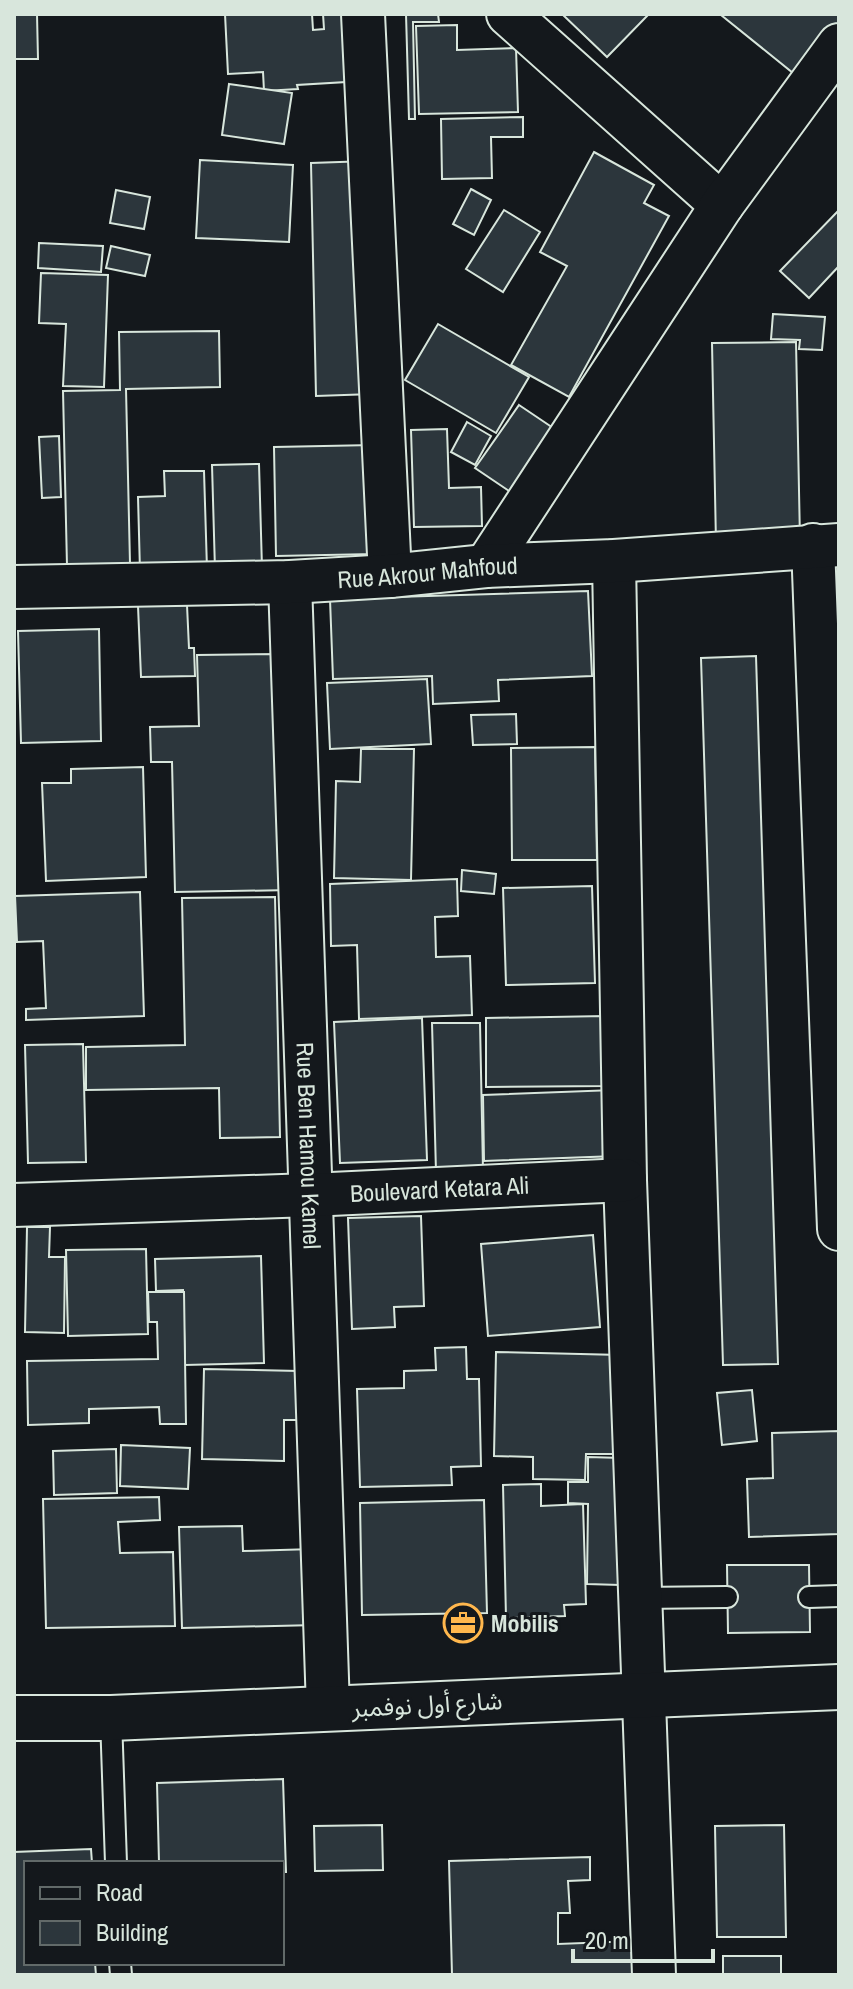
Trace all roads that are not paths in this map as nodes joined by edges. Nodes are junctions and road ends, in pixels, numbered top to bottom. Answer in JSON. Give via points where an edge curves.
{"nodes":[{"id":1,"x":363,"y":14,"type":"edge"},
{"id":2,"x":508,"y":14,"type":"edge"},
{"id":3,"x":839,"y":45,"type":"edge"},
{"id":4,"x":722,"y":205,"type":"junction"},
{"id":5,"x":826,"y":545,"type":"edge"},
{"id":6,"x":614,"y":561,"type":"junction"},
{"id":7,"x":486,"y":566,"type":"junction"},
{"id":8,"x":390,"y":576,"type":"junction"},
{"id":9,"x":290,"y":582,"type":"junction"},
{"id":10,"x":14,"y":587,"type":"edge"},
{"id":11,"x":625,"y":1180,"type":"junction"},
{"id":12,"x":310,"y":1195,"type":"junction"},
{"id":13,"x":14,"y":1205,"type":"edge"},
{"id":14,"x":839,"y":1229,"type":"edge"},
{"id":15,"x":839,"y":1596,"type":"edge"},
{"id":16,"x":727,"y":1597,"type":"dead end"},
{"id":17,"x":809,"y":1597,"type":"dead end"},
{"id":18,"x":639,"y":1598,"type":"junction"},
{"id":19,"x":839,"y":1687,"type":"edge"},
{"id":20,"x":642,"y":1694,"type":"junction"},
{"id":21,"x":328,"y":1708,"type":"junction"},
{"id":22,"x":14,"y":1718,"type":"edge"},
{"id":23,"x":111,"y":1718,"type":"junction"},
{"id":24,"x":116,"y":1861,"type":"edge"},
{"id":25,"x":654,"y":1975,"type":"edge"}],
"edges":[{"from":1,"to":8,"type":"street"},
{"from":2,"to":4,"type":"street"},
{"from":3,"to":4,"type":"street"},
{"from":4,"to":7,"type":"street"},
{"from":5,"to":6,"type":"street","name":"Rue Akrour Mahfoud"},
{"from":5,"to":14,"type":"street"},
{"from":6,"to":7,"type":"street","name":"Rue Akrour Mahfoud"},
{"from":6,"to":11,"type":"street"},
{"from":7,"to":8,"type":"street","name":"Rue Akrour Mahfoud"},
{"from":8,"to":9,"type":"street","name":"Rue Akrour Mahfoud"},
{"from":9,"to":10,"type":"street","name":"Rue Akrour Mahfoud"},
{"from":9,"to":12,"type":"street","name":"Rue Ben Hamou Kamel"},
{"from":11,"to":12,"type":"street","name":"Boulevard Ketara Ali"},
{"from":11,"to":18,"type":"street"},
{"from":12,"to":13,"type":"street","name":"Boulevard Ketara Ali"},
{"from":12,"to":21,"type":"street","name":"Rue Ben Hamou Kamel"},
{"from":15,"to":17,"type":"lane"},
{"from":16,"to":18,"type":"lane"},
{"from":18,"to":20,"type":"street"},
{"from":19,"to":20,"type":"main road","name":"شارع أول نوفمبر"},
{"from":20,"to":21,"type":"main road","name":"شارع أول نوفمبر"},
{"from":20,"to":25,"type":"street"},
{"from":21,"to":23,"type":"main road","name":"شارع أول نوفمبر"},
{"from":22,"to":23,"type":"main road","name":"شارع أول نوفمبر"},
{"from":23,"to":24,"type":"lane"}]}
